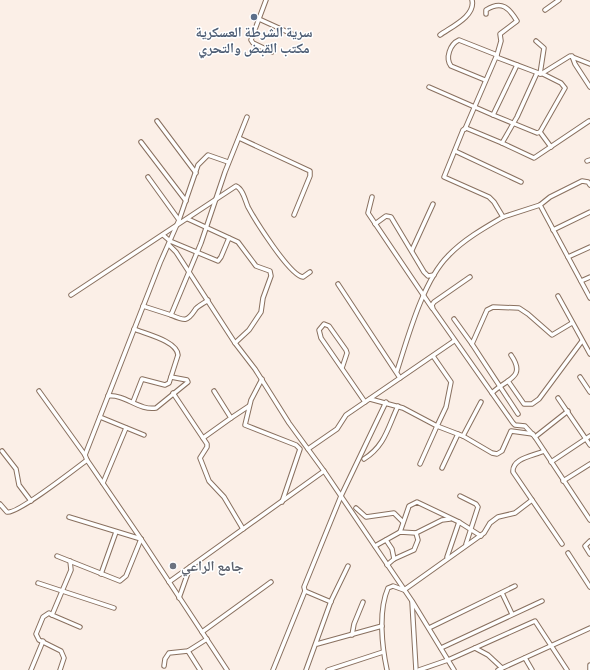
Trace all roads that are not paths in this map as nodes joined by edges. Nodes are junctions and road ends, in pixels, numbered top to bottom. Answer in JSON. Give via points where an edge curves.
{"nodes":[{"id":1,"x":266,"y":0,"type":"edge"},
{"id":2,"x":472,"y":0,"type":"edge"},
{"id":3,"x":559,"y":0,"type":"edge"},
{"id":4,"x":545,"y":10,"type":"dead end"},
{"id":5,"x":486,"y":14,"type":"dead end"},
{"id":6,"x":259,"y":19,"type":"junction"},
{"id":7,"x":292,"y":34,"type":"dead end"},
{"id":8,"x":440,"y":34,"type":"dead end"},
{"id":9,"x":536,"y":41,"type":"dead end"},
{"id":10,"x":272,"y":52,"type":"dead end"},
{"id":11,"x":497,"y":56,"type":"junction"},
{"id":12,"x":572,"y":56,"type":"junction"},
{"id":13,"x":590,"y":64,"type":"edge"},
{"id":14,"x":517,"y":65,"type":"junction"},
{"id":15,"x":540,"y":74,"type":"junction"},
{"id":16,"x":485,"y":80,"type":"junction"},
{"id":17,"x":429,"y":87,"type":"dead end"},
{"id":18,"x":590,"y":88,"type":"edge"},
{"id":19,"x":474,"y":107,"type":"junction"},
{"id":20,"x":493,"y":115,"type":"junction"},
{"id":21,"x":247,"y":116,"type":"dead end"},
{"id":22,"x":157,"y":121,"type":"dead end"},
{"id":23,"x":589,"y":121,"type":"edge"},
{"id":24,"x":513,"y":122,"type":"junction"},
{"id":25,"x":465,"y":129,"type":"junction"},
{"id":26,"x":540,"y":132,"type":"junction"},
{"id":27,"x":239,"y":138,"type":"junction"},
{"id":28,"x":141,"y":142,"type":"dead end"},
{"id":29,"x":502,"y":143,"type":"junction"},
{"id":30,"x":551,"y":147,"type":"junction"},
{"id":31,"x":455,"y":151,"type":"junction"},
{"id":32,"x":228,"y":162,"type":"junction"},
{"id":33,"x":196,"y":173,"type":"junction"},
{"id":34,"x":148,"y":177,"type":"dead end"},
{"id":35,"x":521,"y":182,"type":"dead end"},
{"id":36,"x":590,"y":185,"type":"edge"},
{"id":37,"x":372,"y":198,"type":"dead end"},
{"id":38,"x":217,"y":199,"type":"junction"},
{"id":39,"x":186,"y":201,"type":"junction"},
{"id":40,"x":433,"y":204,"type":"dead end"},
{"id":41,"x":540,"y":205,"type":"junction"},
{"id":42,"x":590,"y":212,"type":"edge"},
{"id":43,"x":294,"y":214,"type":"dead end"},
{"id":44,"x":503,"y":217,"type":"junction"},
{"id":45,"x":188,"y":219,"type":"junction"},
{"id":46,"x":179,"y":220,"type":"junction"},
{"id":47,"x":375,"y":224,"type":"junction"},
{"id":48,"x":176,"y":227,"type":"junction"},
{"id":49,"x":206,"y":227,"type":"junction"},
{"id":50,"x":553,"y":230,"type":"junction"},
{"id":51,"x":163,"y":235,"type":"junction"},
{"id":52,"x":229,"y":238,"type":"junction"},
{"id":53,"x":169,"y":243,"type":"junction"},
{"id":54,"x":590,"y":247,"type":"edge"},
{"id":55,"x":412,"y":250,"type":"junction"},
{"id":56,"x":196,"y":254,"type":"junction"},
{"id":57,"x":568,"y":258,"type":"junction"},
{"id":58,"x":189,"y":271,"type":"junction"},
{"id":59,"x":310,"y":272,"type":"dead end"},
{"id":60,"x":434,"y":275,"type":"junction"},
{"id":61,"x":470,"y":277,"type":"dead end"},
{"id":62,"x":590,"y":277,"type":"edge"},
{"id":63,"x":581,"y":281,"type":"junction"},
{"id":64,"x":338,"y":284,"type":"dead end"},
{"id":65,"x":71,"y":295,"type":"dead end"},
{"id":66,"x":424,"y":296,"type":"junction"},
{"id":67,"x":558,"y":296,"type":"dead end"},
{"id":68,"x":590,"y":298,"type":"edge"},
{"id":69,"x":208,"y":300,"type":"junction"},
{"id":70,"x":143,"y":306,"type":"junction"},
{"id":71,"x":433,"y":309,"type":"junction"},
{"id":72,"x":171,"y":315,"type":"junction"},
{"id":73,"x":454,"y":319,"type":"dead end"},
{"id":74,"x":572,"y":323,"type":"junction"},
{"id":75,"x":134,"y":329,"type":"junction"},
{"id":76,"x":454,"y":341,"type":"junction"},
{"id":77,"x":582,"y":341,"type":"junction"},
{"id":78,"x":235,"y":343,"type":"junction"},
{"id":79,"x":472,"y":344,"type":"junction"},
{"id":80,"x":590,"y":354,"type":"edge"},
{"id":81,"x":511,"y":355,"type":"dead end"},
{"id":82,"x":433,"y":356,"type":"junction"},
{"id":83,"x":342,"y":368,"type":"junction"},
{"id":84,"x":397,"y":371,"type":"junction"},
{"id":85,"x":171,"y":377,"type":"junction"},
{"id":86,"x":580,"y":377,"type":"dead end"},
{"id":87,"x":400,"y":378,"type":"junction"},
{"id":88,"x":262,"y":379,"type":"junction"},
{"id":89,"x":508,"y":381,"type":"junction"},
{"id":90,"x":500,"y":386,"type":"junction"},
{"id":91,"x":39,"y":391,"type":"dead end"},
{"id":92,"x":214,"y":391,"type":"dead end"},
{"id":93,"x":590,"y":392,"type":"edge"},
{"id":94,"x":172,"y":393,"type":"junction"},
{"id":95,"x":492,"y":393,"type":"junction"},
{"id":96,"x":108,"y":396,"type":"junction"},
{"id":97,"x":558,"y":398,"type":"dead end"},
{"id":98,"x":370,"y":399,"type":"junction"},
{"id":99,"x":133,"y":402,"type":"junction"},
{"id":100,"x":365,"y":402,"type":"junction"},
{"id":101,"x":386,"y":402,"type":"junction"},
{"id":102,"x":481,"y":402,"type":"dead end"},
{"id":103,"x":249,"y":406,"type":"junction"},
{"id":104,"x":398,"y":406,"type":"junction"},
{"id":105,"x":568,"y":411,"type":"junction"},
{"id":106,"x":518,"y":414,"type":"dead end"},
{"id":107,"x":100,"y":417,"type":"junction"},
{"id":108,"x":231,"y":418,"type":"junction"},
{"id":109,"x":437,"y":426,"type":"junction"},
{"id":110,"x":126,"y":428,"type":"junction"},
{"id":111,"x":458,"y":434,"type":"junction"},
{"id":112,"x":144,"y":436,"type":"dead end"},
{"id":113,"x":463,"y":436,"type":"junction"},
{"id":114,"x":534,"y":436,"type":"junction"},
{"id":115,"x":590,"y":436,"type":"edge"},
{"id":116,"x":203,"y":438,"type":"junction"},
{"id":117,"x":586,"y":439,"type":"junction"},
{"id":118,"x":590,"y":445,"type":"edge"},
{"id":119,"x":308,"y":449,"type":"junction"},
{"id":120,"x":2,"y":451,"type":"dead end"},
{"id":121,"x":544,"y":452,"type":"junction"},
{"id":122,"x":85,"y":455,"type":"junction"},
{"id":123,"x":364,"y":459,"type":"dead end"},
{"id":124,"x":87,"y":460,"type":"junction"},
{"id":125,"x":551,"y":462,"type":"junction"},
{"id":126,"x":420,"y":464,"type":"dead end"},
{"id":127,"x":590,"y":464,"type":"edge"},
{"id":128,"x":442,"y":468,"type":"dead end"},
{"id":129,"x":324,"y":471,"type":"junction"},
{"id":130,"x":563,"y":481,"type":"junction"},
{"id":131,"x":103,"y":483,"type":"junction"},
{"id":132,"x":341,"y":496,"type":"junction"},
{"id":133,"x":460,"y":496,"type":"dead end"},
{"id":134,"x":532,"y":500,"type":"junction"},
{"id":135,"x":31,"y":501,"type":"junction"},
{"id":136,"x":282,"y":502,"type":"junction"},
{"id":137,"x":0,"y":504,"type":"edge"},
{"id":138,"x":356,"y":508,"type":"dead end"},
{"id":139,"x":590,"y":510,"type":"edge"},
{"id":140,"x":586,"y":513,"type":"junction"},
{"id":141,"x":69,"y":517,"type":"dead end"},
{"id":142,"x":451,"y":518,"type":"junction"},
{"id":143,"x":590,"y":520,"type":"edge"},
{"id":144,"x":403,"y":522,"type":"junction"},
{"id":145,"x":459,"y":522,"type":"junction"},
{"id":146,"x":243,"y":529,"type":"junction"},
{"id":147,"x":471,"y":530,"type":"junction"},
{"id":148,"x":116,"y":532,"type":"junction"},
{"id":149,"x":400,"y":532,"type":"junction"},
{"id":150,"x":416,"y":533,"type":"junction"},
{"id":151,"x":480,"y":536,"type":"junction"},
{"id":152,"x":141,"y":539,"type":"junction"},
{"id":153,"x":386,"y":540,"type":"junction"},
{"id":154,"x":590,"y":541,"type":"edge"},
{"id":155,"x":562,"y":544,"type":"dead end"},
{"id":156,"x":375,"y":546,"type":"junction"},
{"id":157,"x":466,"y":546,"type":"junction"},
{"id":158,"x":568,"y":553,"type":"dead end"},
{"id":159,"x":590,"y":554,"type":"edge"},
{"id":160,"x":57,"y":556,"type":"dead end"},
{"id":161,"x":447,"y":558,"type":"junction"},
{"id":162,"x":394,"y":559,"type":"junction"},
{"id":163,"x":70,"y":561,"type":"junction"},
{"id":164,"x":387,"y":565,"type":"junction"},
{"id":165,"x":81,"y":566,"type":"junction"},
{"id":166,"x":348,"y":566,"type":"dead end"},
{"id":167,"x":190,"y":567,"type":"junction"},
{"id":168,"x":71,"y":570,"type":"junction"},
{"id":169,"x":101,"y":574,"type":"junction"},
{"id":170,"x":169,"y":582,"type":"junction"},
{"id":171,"x":271,"y":582,"type":"dead end"},
{"id":172,"x":38,"y":583,"type":"dead end"},
{"id":173,"x":515,"y":586,"type":"dead end"},
{"id":174,"x":590,"y":588,"type":"edge"},
{"id":175,"x":404,"y":590,"type":"junction"},
{"id":176,"x":305,"y":591,"type":"junction"},
{"id":177,"x":62,"y":592,"type":"junction"},
{"id":178,"x":502,"y":593,"type":"junction"},
{"id":179,"x":179,"y":598,"type":"junction"},
{"id":180,"x":412,"y":601,"type":"junction"},
{"id":181,"x":542,"y":601,"type":"dead end"},
{"id":182,"x":331,"y":602,"type":"junction"},
{"id":183,"x":363,"y":602,"type":"dead end"},
{"id":184,"x":114,"y":608,"type":"dead end"},
{"id":185,"x":512,"y":614,"type":"junction"},
{"id":186,"x":52,"y":615,"type":"junction"},
{"id":187,"x":382,"y":626,"type":"junction"},
{"id":188,"x":80,"y":627,"type":"dead end"},
{"id":189,"x":429,"y":628,"type":"junction"},
{"id":190,"x":590,"y":628,"type":"edge"},
{"id":191,"x":202,"y":632,"type":"junction"},
{"id":192,"x":352,"y":635,"type":"junction"},
{"id":193,"x":207,"y":639,"type":"junction"},
{"id":194,"x":43,"y":642,"type":"junction"},
{"id":195,"x":317,"y":644,"type":"junction"},
{"id":196,"x":552,"y":645,"type":"junction"},
{"id":197,"x":441,"y":648,"type":"junction"},
{"id":198,"x":475,"y":648,"type":"junction"},
{"id":199,"x":188,"y":650,"type":"junction"},
{"id":200,"x":383,"y":652,"type":"junction"},
{"id":201,"x":525,"y":658,"type":"junction"},
{"id":202,"x":448,"y":660,"type":"junction"},
{"id":203,"x":590,"y":665,"type":"edge"},
{"id":204,"x":164,"y":666,"type":"dead end"},
{"id":205,"x":500,"y":669,"type":"edge"},
{"id":206,"x":30,"y":670,"type":"edge"},
{"id":207,"x":60,"y":670,"type":"edge"},
{"id":208,"x":200,"y":670,"type":"edge"},
{"id":209,"x":226,"y":670,"type":"edge"},
{"id":210,"x":273,"y":670,"type":"edge"},
{"id":211,"x":306,"y":670,"type":"edge"},
{"id":212,"x":328,"y":670,"type":"edge"},
{"id":213,"x":387,"y":670,"type":"edge"},
{"id":214,"x":416,"y":670,"type":"edge"},
{"id":215,"x":419,"y":670,"type":"edge"},
{"id":216,"x":454,"y":670,"type":"edge"},
{"id":217,"x":532,"y":670,"type":"edge"},
{"id":218,"x":567,"y":670,"type":"edge"},
{"id":219,"x":590,"y":670,"type":"edge"}],
"edges":[{"from":1,"to":6,"type":"street"},
{"from":2,"to":8,"type":"street","via":[[473,5],[469,13]]},
{"from":3,"to":4,"type":"street"},
{"from":5,"to":11,"type":"street","via":[[489,8],[505,5],[517,21],[500,34]]},
{"from":6,"to":7,"type":"street"},
{"from":6,"to":10,"type":"street","via":[[251,42]]},
{"from":9,"to":15,"type":"street","via":[[544,48]]},
{"from":11,"to":14,"type":"street"},
{"from":11,"to":16,"type":"street"},
{"from":11,"to":16,"type":"street","via":[[459,40],[450,49],[448,56],[451,66]]},
{"from":12,"to":13,"type":"street"},
{"from":12,"to":15,"type":"street"},
{"from":12,"to":18,"type":"street"},
{"from":14,"to":15,"type":"street"},
{"from":14,"to":20,"type":"street"},
{"from":15,"to":24,"type":"street"},
{"from":15,"to":26,"type":"street","via":[[565,88]]},
{"from":16,"to":19,"type":"street"},
{"from":17,"to":19,"type":"street"},
{"from":19,"to":20,"type":"street"},
{"from":19,"to":25,"type":"street"},
{"from":20,"to":24,"type":"street"},
{"from":21,"to":27,"type":"street"},
{"from":22,"to":33,"type":"street"},
{"from":23,"to":30,"type":"street"},
{"from":24,"to":26,"type":"street"},
{"from":24,"to":29,"type":"street"},
{"from":25,"to":29,"type":"street"},
{"from":25,"to":31,"type":"street"},
{"from":26,"to":30,"type":"street"},
{"from":27,"to":32,"type":"street"},
{"from":27,"to":43,"type":"street","via":[[310,171]]},
{"from":28,"to":39,"type":"street"},
{"from":29,"to":30,"type":"street","via":[[533,158]]},
{"from":31,"to":35,"type":"street"},
{"from":31,"to":44,"type":"street","via":[[445,178],[489,197]]},
{"from":32,"to":33,"type":"street","via":[[208,155],[201,161]]},
{"from":32,"to":38,"type":"street"},
{"from":33,"to":39,"type":"street"},
{"from":34,"to":46,"type":"street"},
{"from":36,"to":41,"type":"street","via":[[582,181]]},
{"from":37,"to":47,"type":"street","via":[[368,213]]},
{"from":38,"to":45,"type":"street"},
{"from":38,"to":49,"type":"street"},
{"from":38,"to":59,"type":"street","via":[[238,186],[257,222],[296,275],[303,277]]},
{"from":39,"to":46,"type":"street"},
{"from":40,"to":55,"type":"street"},
{"from":41,"to":44,"type":"street"},
{"from":41,"to":50,"type":"street"},
{"from":42,"to":50,"type":"street"},
{"from":44,"to":60,"type":"street","via":[[451,252]]},
{"from":45,"to":48,"type":"street"},
{"from":45,"to":49,"type":"street"},
{"from":46,"to":48,"type":"street"},
{"from":47,"to":55,"type":"street","via":[[389,216]]},
{"from":47,"to":66,"type":"street"},
{"from":48,"to":51,"type":"street"},
{"from":48,"to":53,"type":"street"},
{"from":49,"to":52,"type":"street"},
{"from":49,"to":56,"type":"street"},
{"from":50,"to":57,"type":"street"},
{"from":51,"to":53,"type":"street"},
{"from":51,"to":65,"type":"street"},
{"from":52,"to":56,"type":"street","via":[[218,261]]},
{"from":52,"to":78,"type":"street","via":[[238,242],[256,266],[270,271],[271,276],[264,292],[259,317]]},
{"from":53,"to":56,"type":"street"},
{"from":53,"to":58,"type":"street"},
{"from":53,"to":70,"type":"street"},
{"from":54,"to":57,"type":"street"},
{"from":55,"to":60,"type":"street","via":[[425,274]]},
{"from":56,"to":58,"type":"street"},
{"from":57,"to":63,"type":"street"},
{"from":58,"to":69,"type":"street"},
{"from":58,"to":72,"type":"street"},
{"from":60,"to":66,"type":"street"},
{"from":61,"to":71,"type":"street","via":[[434,302]]},
{"from":62,"to":63,"type":"street"},
{"from":63,"to":68,"type":"street"},
{"from":64,"to":84,"type":"street"},
{"from":66,"to":71,"type":"street"},
{"from":66,"to":84,"type":"street"},
{"from":67,"to":74,"type":"street"},
{"from":69,"to":72,"type":"street","via":[[186,319]]},
{"from":69,"to":78,"type":"street"},
{"from":70,"to":72,"type":"street"},
{"from":70,"to":75,"type":"street"},
{"from":71,"to":76,"type":"street"},
{"from":73,"to":79,"type":"street"},
{"from":74,"to":77,"type":"street"},
{"from":74,"to":79,"type":"street","via":[[552,335],[519,308],[493,307],[487,310]]},
{"from":75,"to":85,"type":"street","via":[[176,347],[178,354]]},
{"from":75,"to":96,"type":"street"},
{"from":76,"to":82,"type":"street"},
{"from":76,"to":95,"type":"street"},
{"from":77,"to":80,"type":"street"},
{"from":77,"to":89,"type":"street","via":[[535,403],[524,404]]},
{"from":78,"to":88,"type":"street"},
{"from":79,"to":90,"type":"street"},
{"from":81,"to":89,"type":"street","via":[[518,369],[514,377]]},
{"from":82,"to":87,"type":"street"},
{"from":82,"to":109,"type":"street","via":[[451,382],[446,407]]},
{"from":83,"to":83,"type":"street","via":[[319,334],[320,327],[324,324],[329,326],[348,353]]},
{"from":83,"to":100,"type":"street"},
{"from":84,"to":87,"type":"street"},
{"from":85,"to":94,"type":"street","via":[[188,382]]},
{"from":85,"to":99,"type":"street","via":[[165,385],[142,380]]},
{"from":86,"to":93,"type":"street"},
{"from":87,"to":98,"type":"street"},
{"from":88,"to":103,"type":"street"},
{"from":88,"to":119,"type":"street"},
{"from":89,"to":90,"type":"street"},
{"from":90,"to":95,"type":"street"},
{"from":90,"to":106,"type":"street"},
{"from":91,"to":122,"type":"street"},
{"from":92,"to":108,"type":"street"},
{"from":94,"to":99,"type":"street","via":[[154,409]]},
{"from":94,"to":116,"type":"street"},
{"from":95,"to":114,"type":"street","via":[[514,424],[525,426]]},
{"from":96,"to":99,"type":"street","via":[[120,396]]},
{"from":96,"to":107,"type":"street"},
{"from":97,"to":105,"type":"street"},
{"from":98,"to":100,"type":"street"},
{"from":98,"to":101,"type":"street"},
{"from":100,"to":119,"type":"street","via":[[345,415],[337,429]]},
{"from":101,"to":104,"type":"street"},
{"from":101,"to":132,"type":"street"},
{"from":102,"to":113,"type":"street"},
{"from":103,"to":108,"type":"street"},
{"from":103,"to":136,"type":"street","via":[[246,426],[296,445],[300,449]]},
{"from":104,"to":109,"type":"street"},
{"from":104,"to":123,"type":"street","via":[[381,446]]},
{"from":105,"to":114,"type":"street"},
{"from":105,"to":117,"type":"street"},
{"from":107,"to":110,"type":"street"},
{"from":107,"to":122,"type":"street"},
{"from":108,"to":116,"type":"street"},
{"from":109,"to":111,"type":"street"},
{"from":109,"to":126,"type":"street"},
{"from":110,"to":112,"type":"street"},
{"from":110,"to":131,"type":"street"},
{"from":111,"to":113,"type":"street"},
{"from":111,"to":128,"type":"street"},
{"from":113,"to":114,"type":"street","via":[[497,454],[502,451],[511,431]]},
{"from":114,"to":121,"type":"street"},
{"from":115,"to":117,"type":"street"},
{"from":116,"to":146,"type":"street","via":[[207,447],[200,456],[203,470],[209,481],[224,497]]},
{"from":117,"to":118,"type":"street"},
{"from":117,"to":125,"type":"street"},
{"from":119,"to":129,"type":"street"},
{"from":120,"to":135,"type":"street","via":[[16,469],[19,485]]},
{"from":121,"to":125,"type":"street"},
{"from":121,"to":134,"type":"street","via":[[516,462],[512,467],[515,477]]},
{"from":122,"to":124,"type":"street"},
{"from":124,"to":131,"type":"street"},
{"from":124,"to":135,"type":"street"},
{"from":125,"to":130,"type":"street"},
{"from":127,"to":130,"type":"street"},
{"from":129,"to":132,"type":"street"},
{"from":129,"to":136,"type":"street"},
{"from":130,"to":140,"type":"street"},
{"from":131,"to":152,"type":"street"},
{"from":132,"to":156,"type":"street"},
{"from":132,"to":176,"type":"street","via":[[304,587]]},
{"from":133,"to":147,"type":"street","via":[[477,506]]},
{"from":134,"to":151,"type":"street","via":[[515,513],[498,517]]},
{"from":134,"to":155,"type":"street"},
{"from":135,"to":137,"type":"street","via":[[11,513]]},
{"from":136,"to":146,"type":"street"},
{"from":138,"to":144,"type":"street","via":[[366,518],[394,513]]},
{"from":139,"to":140,"type":"street"},
{"from":140,"to":143,"type":"street"},
{"from":141,"to":148,"type":"street"},
{"from":142,"to":144,"type":"street","via":[[414,503],[409,506]]},
{"from":142,"to":145,"type":"street"},
{"from":142,"to":150,"type":"street"},
{"from":144,"to":149,"type":"street"},
{"from":145,"to":147,"type":"street"},
{"from":145,"to":161,"type":"street"},
{"from":146,"to":167,"type":"street"},
{"from":147,"to":151,"type":"street"},
{"from":147,"to":157,"type":"street"},
{"from":148,"to":152,"type":"street"},
{"from":148,"to":169,"type":"street"},
{"from":149,"to":150,"type":"street"},
{"from":149,"to":153,"type":"street"},
{"from":150,"to":162,"type":"street","via":[[418,540],[414,550]]},
{"from":151,"to":157,"type":"street"},
{"from":152,"to":169,"type":"street","via":[[124,578],[118,580]]},
{"from":152,"to":170,"type":"street"},
{"from":153,"to":156,"type":"street"},
{"from":153,"to":162,"type":"street","via":[[392,549]]},
{"from":154,"to":159,"type":"street","via":[[585,546]]},
{"from":156,"to":164,"type":"street"},
{"from":157,"to":161,"type":"street"},
{"from":158,"to":174,"type":"street"},
{"from":160,"to":163,"type":"street"},
{"from":161,"to":175,"type":"street"},
{"from":162,"to":164,"type":"street"},
{"from":163,"to":165,"type":"street"},
{"from":163,"to":168,"type":"street"},
{"from":164,"to":175,"type":"street"},
{"from":165,"to":168,"type":"street"},
{"from":165,"to":169,"type":"street"},
{"from":166,"to":182,"type":"street"},
{"from":167,"to":170,"type":"street"},
{"from":167,"to":179,"type":"street"},
{"from":168,"to":177,"type":"street"},
{"from":170,"to":179,"type":"street"},
{"from":171,"to":191,"type":"street"},
{"from":172,"to":177,"type":"street"},
{"from":173,"to":178,"type":"street"},
{"from":175,"to":180,"type":"street"},
{"from":175,"to":187,"type":"street","via":[[393,586],[388,588]]},
{"from":176,"to":182,"type":"street"},
{"from":176,"to":210,"type":"street"},
{"from":177,"to":184,"type":"street"},
{"from":177,"to":186,"type":"street"},
{"from":178,"to":185,"type":"street"},
{"from":178,"to":189,"type":"street"},
{"from":179,"to":191,"type":"street"},
{"from":180,"to":189,"type":"street"},
{"from":180,"to":214,"type":"street"},
{"from":181,"to":185,"type":"street"},
{"from":182,"to":195,"type":"street"},
{"from":183,"to":192,"type":"street"},
{"from":185,"to":197,"type":"street"},
{"from":186,"to":188,"type":"street"},
{"from":186,"to":194,"type":"street","via":[[43,616],[36,634]]},
{"from":187,"to":192,"type":"street"},
{"from":187,"to":200,"type":"street"},
{"from":189,"to":197,"type":"street"},
{"from":190,"to":196,"type":"street"},
{"from":191,"to":193,"type":"street"},
{"from":192,"to":195,"type":"street"},
{"from":193,"to":199,"type":"street"},
{"from":193,"to":209,"type":"street"},
{"from":194,"to":206,"type":"street"},
{"from":194,"to":207,"type":"street","via":[[62,651],[64,658]]},
{"from":195,"to":211,"type":"street"},
{"from":196,"to":198,"type":"street","via":[[535,621]]},
{"from":196,"to":201,"type":"street"},
{"from":196,"to":218,"type":"street"},
{"from":197,"to":202,"type":"street"},
{"from":198,"to":202,"type":"street"},
{"from":198,"to":205,"type":"street","via":[[488,655]]},
{"from":199,"to":204,"type":"street","via":[[169,653]]},
{"from":199,"to":208,"type":"street"},
{"from":200,"to":212,"type":"street"},
{"from":200,"to":213,"type":"street"},
{"from":201,"to":205,"type":"street"},
{"from":201,"to":217,"type":"street"},
{"from":202,"to":215,"type":"street"},
{"from":202,"to":216,"type":"street"},
{"from":203,"to":219,"type":"street"}]}
